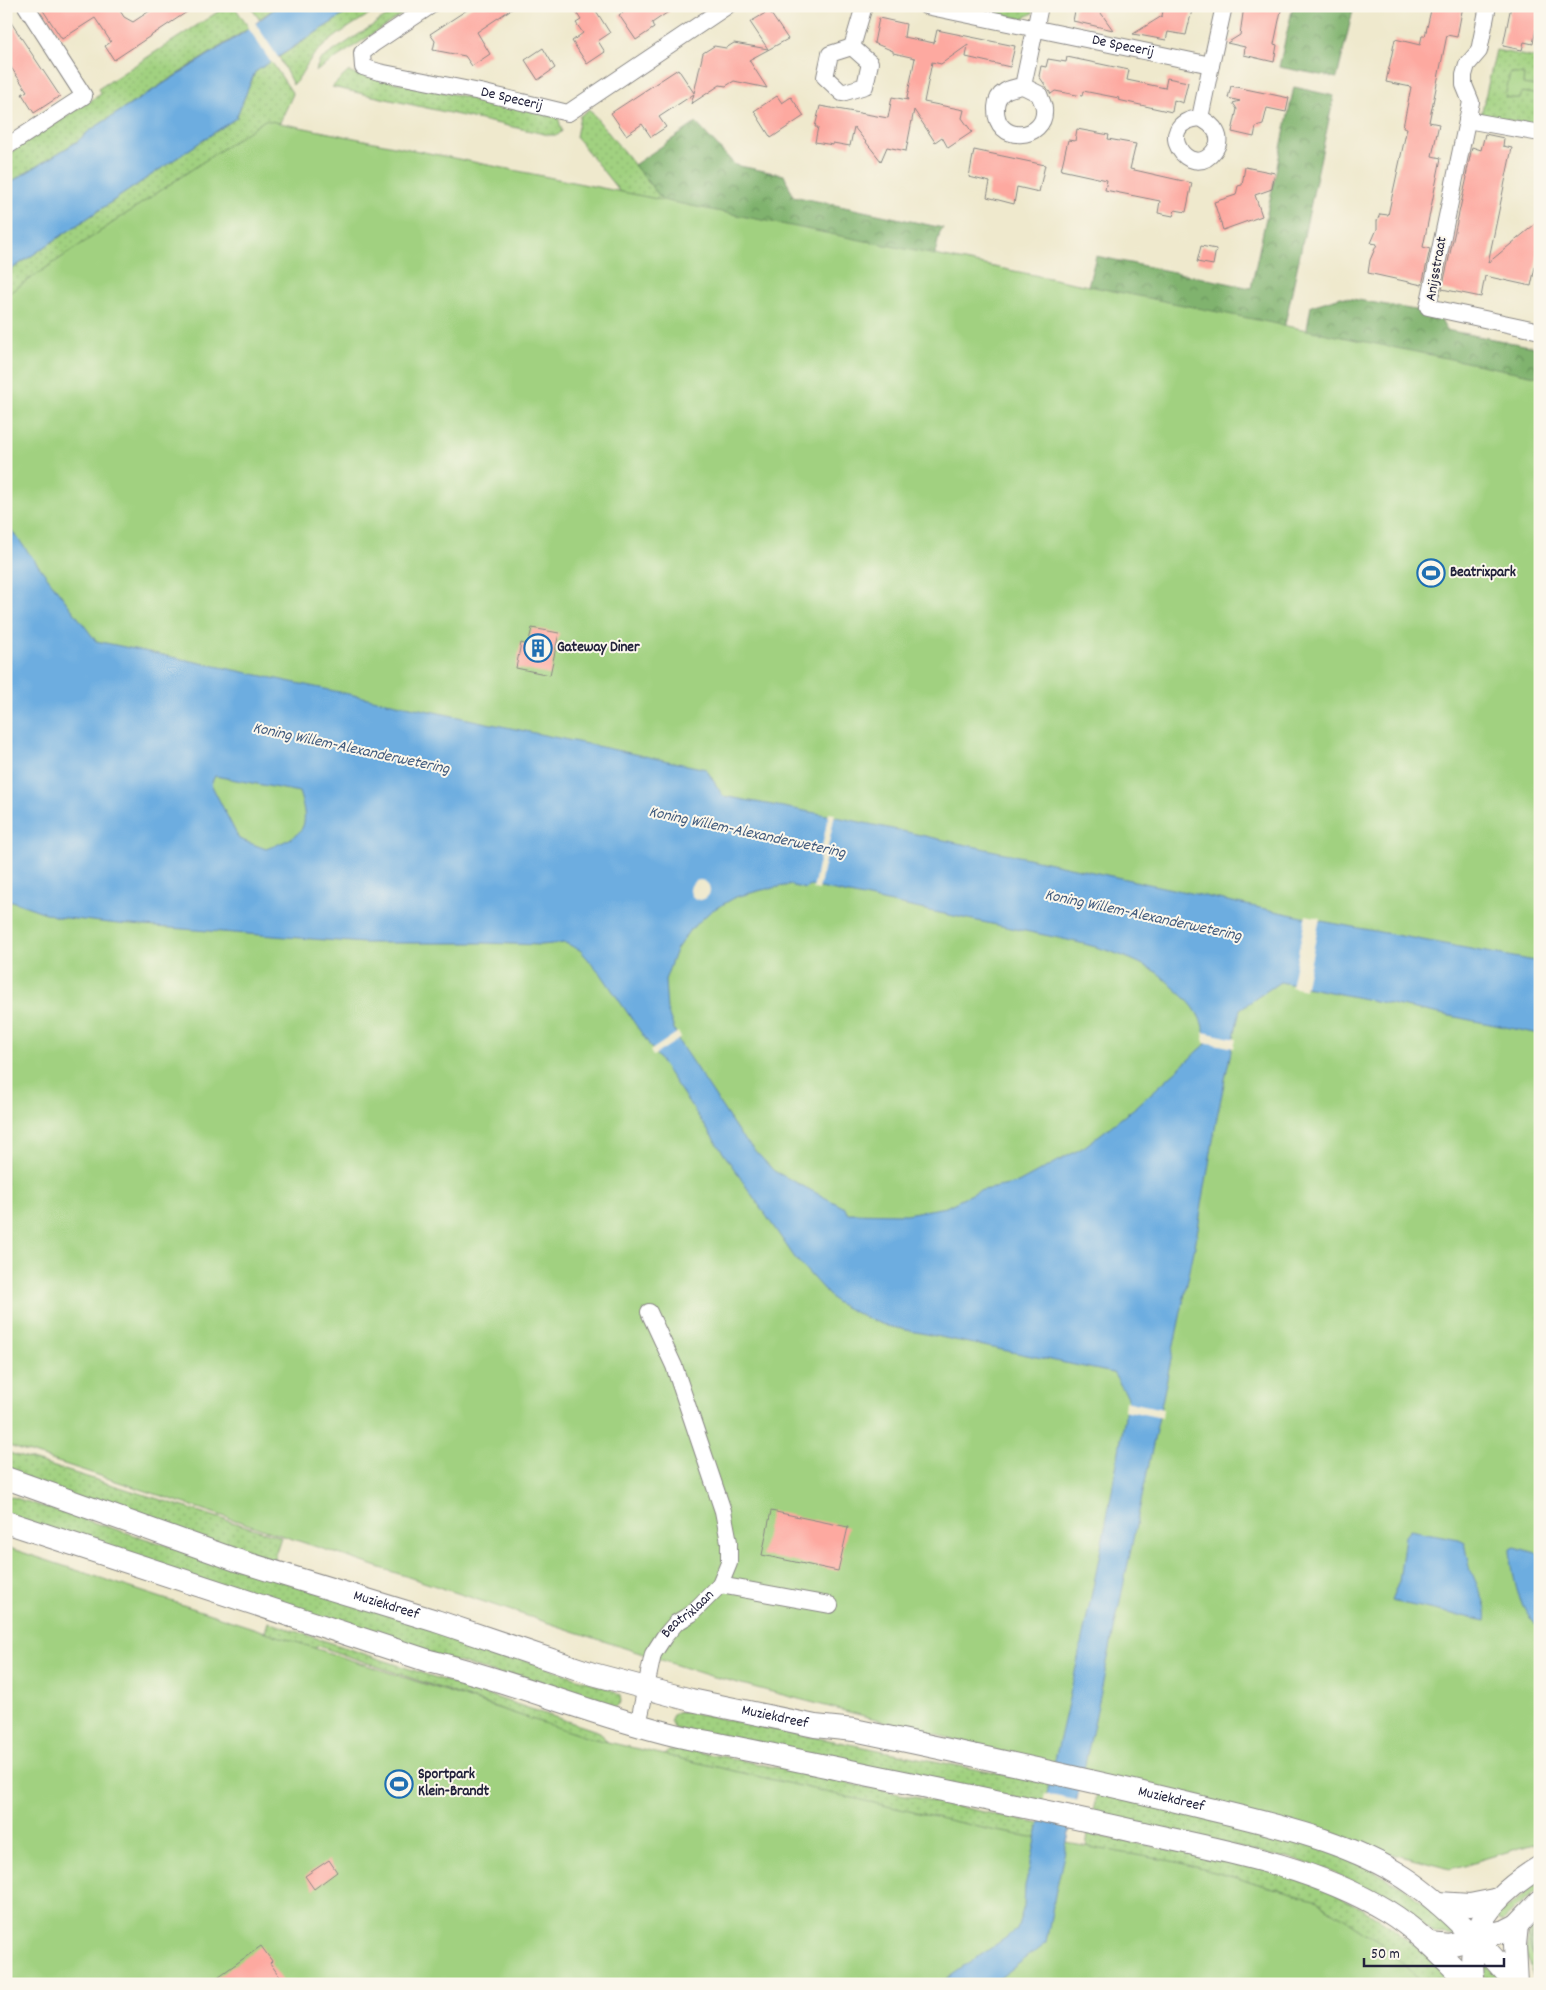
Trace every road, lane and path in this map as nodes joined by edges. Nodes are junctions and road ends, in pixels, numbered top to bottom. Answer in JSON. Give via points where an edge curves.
{"nodes":[{"id":1,"x":26,"y":6,"type":"edge"},
{"id":2,"x":430,"y":6,"type":"edge"},
{"id":3,"x":727,"y":6,"type":"edge"},
{"id":4,"x":864,"y":6,"type":"edge"},
{"id":5,"x":926,"y":6,"type":"edge"},
{"id":6,"x":1040,"y":6,"type":"edge"},
{"id":7,"x":1224,"y":6,"type":"edge"},
{"id":8,"x":1488,"y":6,"type":"edge"},
{"id":9,"x":1036,"y":28,"type":"junction"},
{"id":10,"x":852,"y":47,"type":"dead end"},
{"id":11,"x":1212,"y":65,"type":"junction"},
{"id":12,"x":1023,"y":86,"type":"dead end"},
{"id":13,"x":1200,"y":118,"type":"dead end"},
{"id":14,"x":1467,"y":120,"type":"junction"},
{"id":15,"x":1540,"y":132,"type":"edge"},
{"id":16,"x":6,"y":147,"type":"edge"},
{"id":17,"x":1540,"y":331,"type":"edge"},
{"id":18,"x":649,"y":1312,"type":"dead end"},
{"id":19,"x":6,"y":1478,"type":"edge"},
{"id":20,"x":6,"y":1522,"type":"edge"},
{"id":21,"x":720,"y":1585,"type":"junction"},
{"id":22,"x":830,"y":1605,"type":"dead end"},
{"id":23,"x":645,"y":1688,"type":"junction"},
{"id":24,"x":638,"y":1725,"type":"junction"},
{"id":25,"x":1540,"y":1867,"type":"edge"},
{"id":26,"x":1495,"y":1900,"type":"junction"},
{"id":27,"x":1540,"y":1901,"type":"edge"},
{"id":28,"x":1438,"y":1903,"type":"junction"},
{"id":29,"x":1518,"y":1925,"type":"junction"},
{"id":30,"x":1475,"y":1940,"type":"junction"},
{"id":31,"x":1429,"y":1943,"type":"junction"},
{"id":32,"x":1470,"y":1984,"type":"edge"},
{"id":33,"x":1474,"y":1984,"type":"edge"},
{"id":34,"x":1516,"y":1984,"type":"edge"}],
"edges":[{"from":1,"to":16,"type":"street","via":[[84,96]]},
{"from":2,"to":3,"type":"street","name":"De Specerij","via":[[362,53],[362,67],[568,113]]},
{"from":4,"to":10,"type":"street"},
{"from":5,"to":9,"type":"street","name":"De Specerij"},
{"from":6,"to":9,"type":"street"},
{"from":7,"to":11,"type":"street"},
{"from":8,"to":14,"type":"street","via":[[1479,51],[1467,65],[1464,75],[1464,85],[1471,102]]},
{"from":9,"to":11,"type":"street","name":"De Specerij"},
{"from":9,"to":12,"type":"street"},
{"from":11,"to":13,"type":"street"},
{"from":14,"to":15,"type":"street"},
{"from":14,"to":17,"type":"street","name":"Anijsstraat","via":[[1428,307]]},
{"from":18,"to":21,"type":"street","via":[[674,1366],[723,1511],[729,1563]]},
{"from":19,"to":23,"type":"main road","name":"Muziekdreef","via":[[236,1560]]},
{"from":20,"to":24,"type":"main road","via":[[430,1662],[471,1671]]},
{"from":21,"to":22,"type":"street","name":"Beatrixlaan"},
{"from":21,"to":23,"type":"street","name":"Beatrixlaan","via":[[664,1637],[653,1654]]},
{"from":23,"to":24,"type":"street","name":"Beatrixlaan"},
{"from":23,"to":28,"type":"main road","name":"Muziekdreef","via":[[815,1726],[854,1730],[1112,1785],[1295,1831],[1345,1847],[1398,1874]]},
{"from":24,"to":31,"type":"main road","via":[[1259,1859],[1352,1893],[1387,1911]]},
{"from":25,"to":26,"type":"main road"},
{"from":26,"to":28,"type":"main road","via":[[1470,1905]]},
{"from":26,"to":30,"type":"main road"},
{"from":27,"to":29,"type":"main road"},
{"from":28,"to":30,"type":"main road","name":"Muziekdreef"},
{"from":29,"to":30,"type":"main road"},
{"from":29,"to":34,"type":"main road"},
{"from":30,"to":31,"type":"main road","via":[[1449,1945]]},
{"from":30,"to":33,"type":"main road","via":[[1470,1958]]},
{"from":30,"to":34,"type":"main road","name":"Muziekdreef"},
{"from":31,"to":32,"type":"main road"}]}
